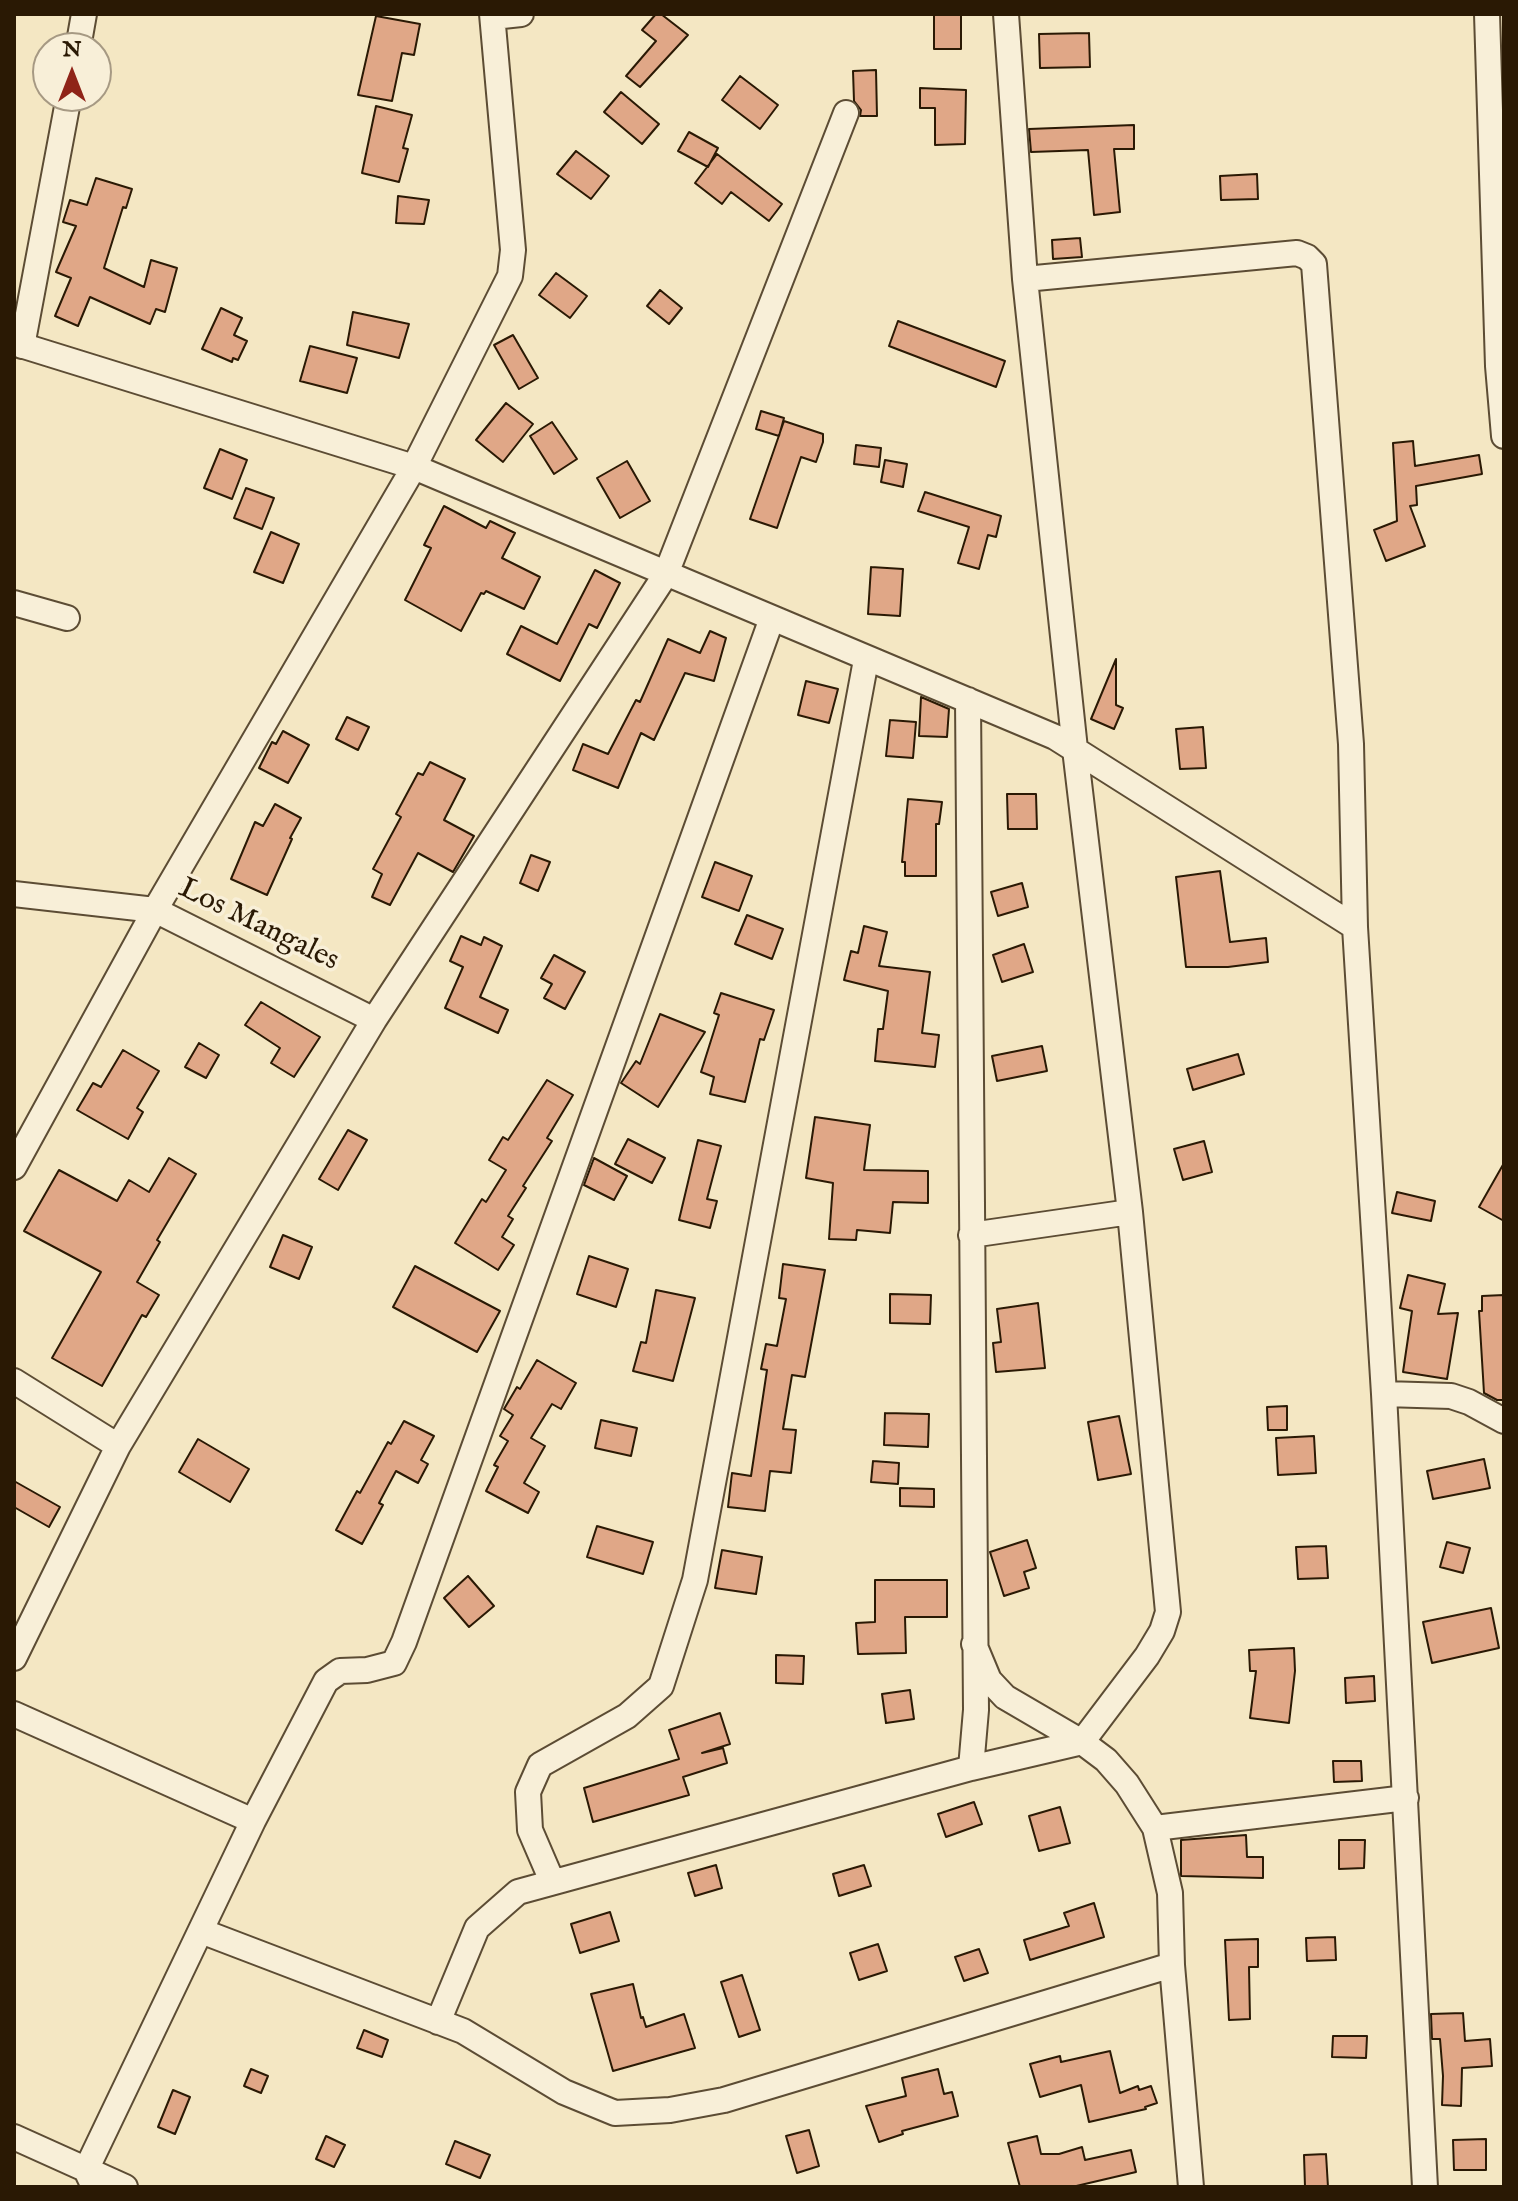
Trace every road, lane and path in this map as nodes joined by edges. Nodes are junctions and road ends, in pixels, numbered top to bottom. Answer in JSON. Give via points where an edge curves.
{"nodes":[{"id":1,"x":521,"y":14,"type":"edge"},
{"id":2,"x":1006,"y":14,"type":"edge"},
{"id":3,"x":1487,"y":14,"type":"edge"},
{"id":4,"x":492,"y":15,"type":"edge"},
{"id":5,"x":66,"y":112,"type":"edge"},
{"id":6,"x":846,"y":113,"type":"dead end"},
{"id":7,"x":1025,"y":279,"type":"junction"},
{"id":8,"x":18,"y":344,"type":"edge"},
{"id":9,"x":1501,"y":364,"type":"edge"},
{"id":10,"x":1504,"y":436,"type":"edge"},
{"id":11,"x":414,"y":467,"type":"junction"},
{"id":12,"x":666,"y":574,"type":"junction"},
{"id":13,"x":14,"y":603,"type":"edge"},
{"id":14,"x":67,"y":618,"type":"dead end"},
{"id":15,"x":772,"y":618,"type":"junction"},
{"id":16,"x":866,"y":660,"type":"junction"},
{"id":17,"x":968,"y":700,"type":"junction"},
{"id":18,"x":1075,"y":749,"type":"junction"},
{"id":19,"x":14,"y":894,"type":"edge"},
{"id":20,"x":155,"y":910,"type":"junction"},
{"id":21,"x":1355,"y":927,"type":"junction"},
{"id":22,"x":374,"y":1020,"type":"junction"},
{"id":23,"x":14,"y":1167,"type":"edge"},
{"id":24,"x":1130,"y":1212,"type":"junction"},
{"id":25,"x":971,"y":1235,"type":"junction"},
{"id":26,"x":14,"y":1381,"type":"edge"},
{"id":27,"x":1384,"y":1394,"type":"junction"},
{"id":28,"x":1504,"y":1421,"type":"edge"},
{"id":29,"x":118,"y":1446,"type":"junction"},
{"id":30,"x":974,"y":1644,"type":"junction"},
{"id":31,"x":14,"y":1658,"type":"edge"},
{"id":32,"x":14,"y":1714,"type":"edge"},
{"id":33,"x":1082,"y":1742,"type":"junction"},
{"id":34,"x":971,"y":1768,"type":"junction"},
{"id":35,"x":1406,"y":1798,"type":"junction"},
{"id":36,"x":253,"y":1821,"type":"junction"},
{"id":37,"x":1155,"y":1828,"type":"junction"},
{"id":38,"x":552,"y":1881,"type":"junction"},
{"id":39,"x":201,"y":1931,"type":"junction"},
{"id":40,"x":1172,"y":1965,"type":"junction"},
{"id":41,"x":438,"y":2022,"type":"junction"},
{"id":42,"x":14,"y":2137,"type":"edge"},
{"id":43,"x":90,"y":2178,"type":"edge"},
{"id":44,"x":125,"y":2187,"type":"edge"},
{"id":45,"x":1191,"y":2187,"type":"edge"},
{"id":46,"x":1425,"y":2187,"type":"edge"}],
"edges":[{"from":1,"to":4,"type":"street"},
{"from":2,"to":7,"type":"street"},
{"from":3,"to":9,"type":"street"},
{"from":4,"to":11,"type":"street","via":[[513,250],[510,276]]},
{"from":5,"to":8,"type":"street"},
{"from":6,"to":12,"type":"street"},
{"from":7,"to":18,"type":"street"},
{"from":7,"to":21,"type":"street","via":[[1297,253],[1314,264],[1351,744]]},
{"from":8,"to":11,"type":"street"},
{"from":9,"to":10,"type":"street"},
{"from":11,"to":12,"type":"street"},
{"from":11,"to":20,"type":"street"},
{"from":12,"to":15,"type":"street"},
{"from":12,"to":22,"type":"street"},
{"from":13,"to":14,"type":"street"},
{"from":15,"to":16,"type":"street"},
{"from":15,"to":36,"type":"street","via":[[404,1642],[394,1663],[340,1671],[326,1681]]},
{"from":16,"to":17,"type":"street"},
{"from":16,"to":38,"type":"street","via":[[695,1580],[661,1686],[627,1716],[540,1765],[528,1792],[530,1830]]},
{"from":17,"to":18,"type":"street"},
{"from":17,"to":25,"type":"street"},
{"from":18,"to":21,"type":"street"},
{"from":18,"to":24,"type":"street"},
{"from":19,"to":20,"type":"street","name":"Los Mangales"},
{"from":20,"to":22,"type":"street","name":"Los Mangales"},
{"from":20,"to":23,"type":"street"},
{"from":21,"to":27,"type":"street"},
{"from":22,"to":29,"type":"street"},
{"from":24,"to":25,"type":"street"},
{"from":24,"to":33,"type":"street","via":[[1168,1612],[1147,1656]]},
{"from":25,"to":30,"type":"street"},
{"from":26,"to":29,"type":"street"},
{"from":27,"to":28,"type":"street","via":[[1451,1396]]},
{"from":27,"to":35,"type":"street"},
{"from":29,"to":31,"type":"street"},
{"from":30,"to":33,"type":"street","via":[[989,1680],[1005,1697]]},
{"from":30,"to":34,"type":"street"},
{"from":32,"to":36,"type":"street"},
{"from":33,"to":34,"type":"street"},
{"from":33,"to":37,"type":"street","via":[[1127,1784]]},
{"from":34,"to":38,"type":"street"},
{"from":35,"to":37,"type":"street"},
{"from":35,"to":46,"type":"street"},
{"from":36,"to":39,"type":"street"},
{"from":37,"to":40,"type":"street","via":[[1170,1893]]},
{"from":38,"to":41,"type":"street","via":[[518,1892],[477,1928]]},
{"from":39,"to":41,"type":"street"},
{"from":39,"to":43,"type":"street"},
{"from":40,"to":41,"type":"street","via":[[724,2100],[670,2110],[615,2113],[564,2092],[463,2031]]},
{"from":40,"to":45,"type":"street"},
{"from":42,"to":43,"type":"street"},
{"from":43,"to":44,"type":"street"}]}
